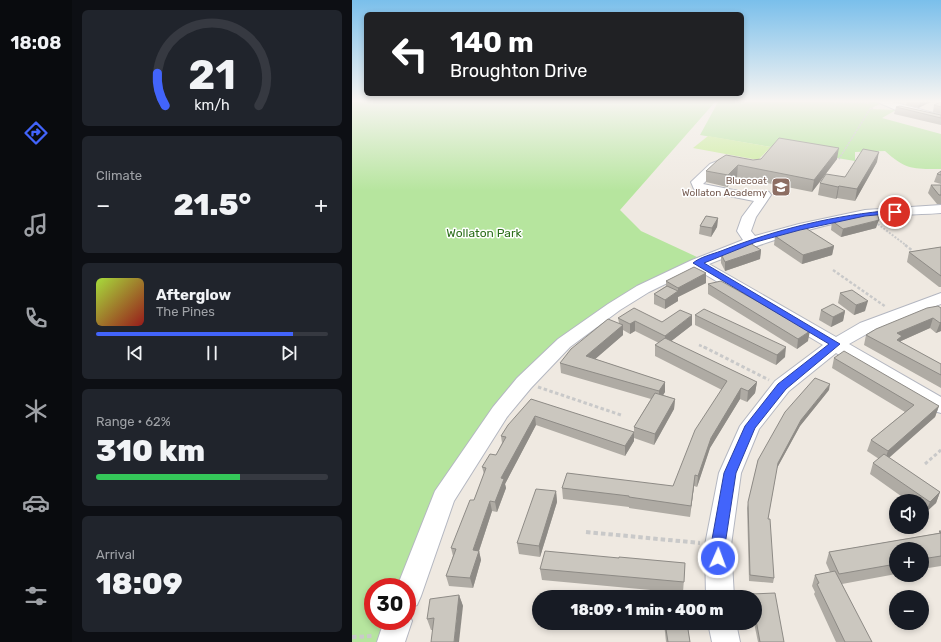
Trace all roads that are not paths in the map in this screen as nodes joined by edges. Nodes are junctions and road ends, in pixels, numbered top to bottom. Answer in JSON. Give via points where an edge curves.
{"nodes":[{"id":1,"x":736,"y":163,"type":"edge"},
{"id":2,"x":941,"y":209,"type":"edge"},
{"id":3,"x":753,"y":241,"type":"junction"},
{"id":4,"x":697,"y":263,"type":"junction"},
{"id":5,"x":941,"y":298,"type":"edge"},
{"id":6,"x":836,"y":344,"type":"junction"},
{"id":7,"x":941,"y":406,"type":"edge"},
{"id":8,"x":414,"y":578,"type":"edge"},
{"id":9,"x":720,"y":590,"type":"edge"},
{"id":10,"x":395,"y":630,"type":"edge"},
{"id":11,"x":723,"y":630,"type":"edge"},
{"id":12,"x":391,"y":642,"type":"edge"},
{"id":13,"x":726,"y":642,"type":"edge"}],
"edges":[{"from":1,"to":3,"type":"street","via":[[717,163],[697,182],[698,186],[708,189],[764,197],[749,217],[744,231]]},
{"from":2,"to":3,"type":"street","via":[[865,214]]},
{"from":3,"to":4,"type":"street"},
{"from":4,"to":6,"type":"street"},
{"from":4,"to":8,"type":"street","via":[[643,289],[614,307],[564,343],[524,383],[500,412],[443,498]]},
{"from":5,"to":6,"type":"street","via":[[866,327]]},
{"from":6,"to":7,"type":"street"},
{"from":6,"to":9,"type":"street","via":[[782,386],[750,426],[730,473],[718,545]]},
{"from":10,"to":12,"type":"street"},
{"from":11,"to":13,"type":"street"}]}
